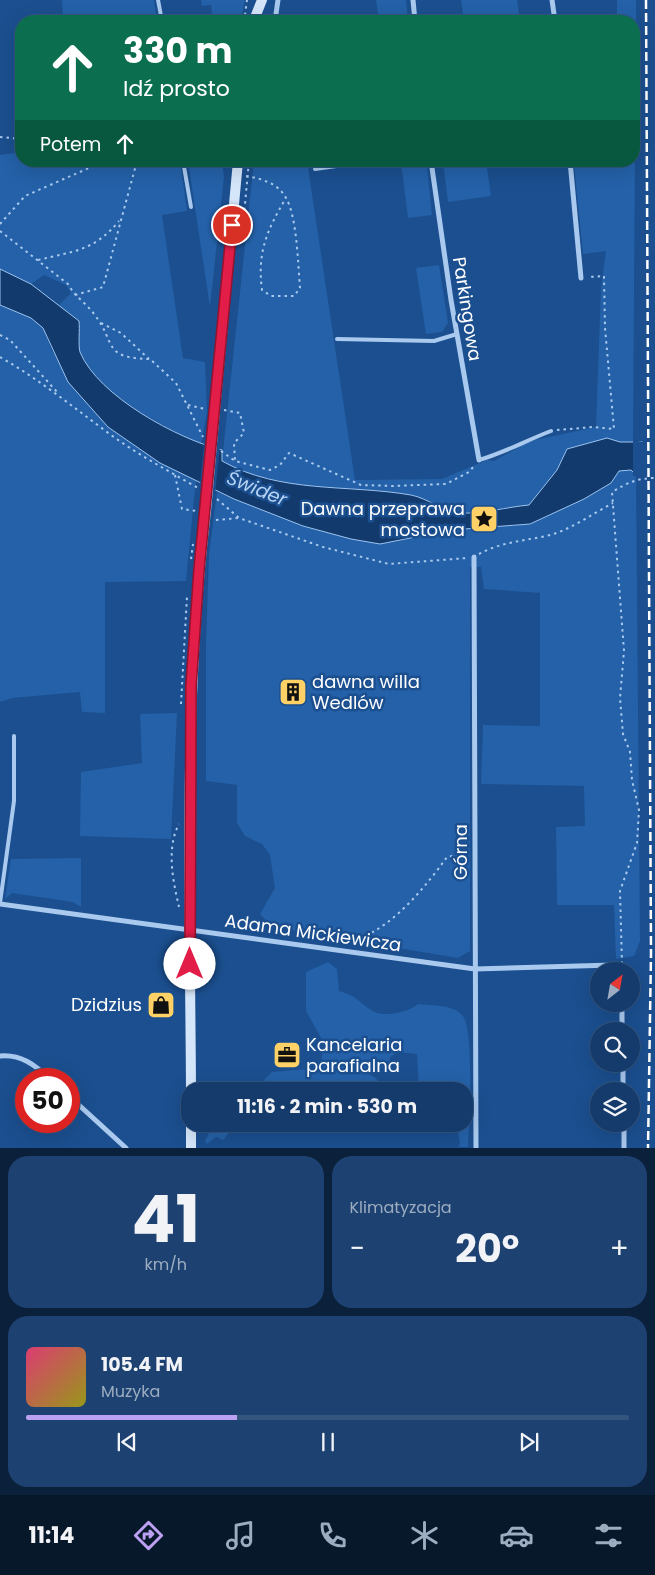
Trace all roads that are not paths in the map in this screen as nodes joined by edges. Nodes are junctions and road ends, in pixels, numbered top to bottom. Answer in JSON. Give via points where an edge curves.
{"nodes":[{"id":1,"x":158,"y":0,"type":"edge"},
{"id":2,"x":255,"y":0,"type":"edge"},
{"id":3,"x":262,"y":0,"type":"edge"},
{"id":4,"x":278,"y":0,"type":"edge"},
{"id":5,"x":413,"y":0,"type":"edge"},
{"id":6,"x":552,"y":0,"type":"edge"},
{"id":7,"x":161,"y":15,"type":"edge"},
{"id":8,"x":251,"y":15,"type":"edge"},
{"id":9,"x":253,"y":15,"type":"edge"},
{"id":10,"x":275,"y":15,"type":"edge"},
{"id":11,"x":414,"y":15,"type":"edge"},
{"id":12,"x":554,"y":15,"type":"edge"},
{"id":13,"x":184,"y":167,"type":"edge"},
{"id":14,"x":237,"y":167,"type":"edge"},
{"id":15,"x":329,"y":167,"type":"edge"},
{"id":16,"x":432,"y":167,"type":"edge"},
{"id":17,"x":571,"y":167,"type":"edge"},
{"id":18,"x":315,"y":169,"type":"dead end"},
{"id":19,"x":190,"y":207,"type":"dead end"},
{"id":20,"x":581,"y":278,"type":"dead end"},
{"id":21,"x":457,"y":334,"type":"junction"},
{"id":22,"x":337,"y":339,"type":"dead end"},
{"id":23,"x":552,"y":431,"type":"road end"},
{"id":24,"x":478,"y":460,"type":"joint"},
{"id":25,"x":474,"y":557,"type":"road end"},
{"id":26,"x":14,"y":736,"type":"dead end"},
{"id":27,"x":0,"y":904,"type":"edge"},
{"id":28,"x":191,"y":930,"type":"junction"},
{"id":29,"x":590,"y":966,"type":"edge"},
{"id":30,"x":475,"y":968,"type":"junction"},
{"id":31,"x":0,"y":1056,"type":"edge"},
{"id":32,"x":37,"y":1068,"type":"edge"},
{"id":33,"x":191,"y":1082,"type":"edge"},
{"id":34,"x":80,"y":1106,"type":"edge"},
{"id":35,"x":191,"y":1132,"type":"edge"},
{"id":36,"x":624,"y":1132,"type":"edge"},
{"id":37,"x":126,"y":1148,"type":"edge"},
{"id":38,"x":191,"y":1148,"type":"edge"},
{"id":39,"x":476,"y":1148,"type":"edge"},
{"id":40,"x":624,"y":1148,"type":"edge"}],
"edges":[{"from":1,"to":7,"type":"lane"},
{"from":2,"to":8,"type":"main road"},
{"from":3,"to":9,"type":"main road"},
{"from":4,"to":10,"type":"street"},
{"from":5,"to":11,"type":"street"},
{"from":6,"to":12,"type":"street"},
{"from":13,"to":19,"type":"lane"},
{"from":14,"to":28,"type":"main road","bridge":true,"via":[[216,410],[202,511],[191,686]]},
{"from":15,"to":18,"type":"lane"},
{"from":16,"to":21,"type":"street","name":"Parkingowa"},
{"from":17,"to":20,"type":"street"},
{"from":21,"to":22,"type":"lane","via":[[434,342]]},
{"from":21,"to":24,"type":"street","name":"Parkingowa"},
{"from":23,"to":24,"type":"lane"},
{"from":25,"to":30,"type":"street","name":"Górna"},
{"from":26,"to":27,"type":"lane","via":[[14,801]]},
{"from":27,"to":28,"type":"street","name":"Adama Mickiewicza"},
{"from":28,"to":30,"type":"street","name":"Adama Mickiewicza"},
{"from":28,"to":33,"type":"main road"},
{"from":29,"to":30,"type":"street","name":"Adama Mickiewicza"},
{"from":30,"to":39,"type":"street","name":"Górna"},
{"from":31,"to":32,"type":"street","via":[[21,1058]]},
{"from":34,"to":37,"type":"street"},
{"from":35,"to":38,"type":"main road"},
{"from":36,"to":40,"type":"street"}]}
